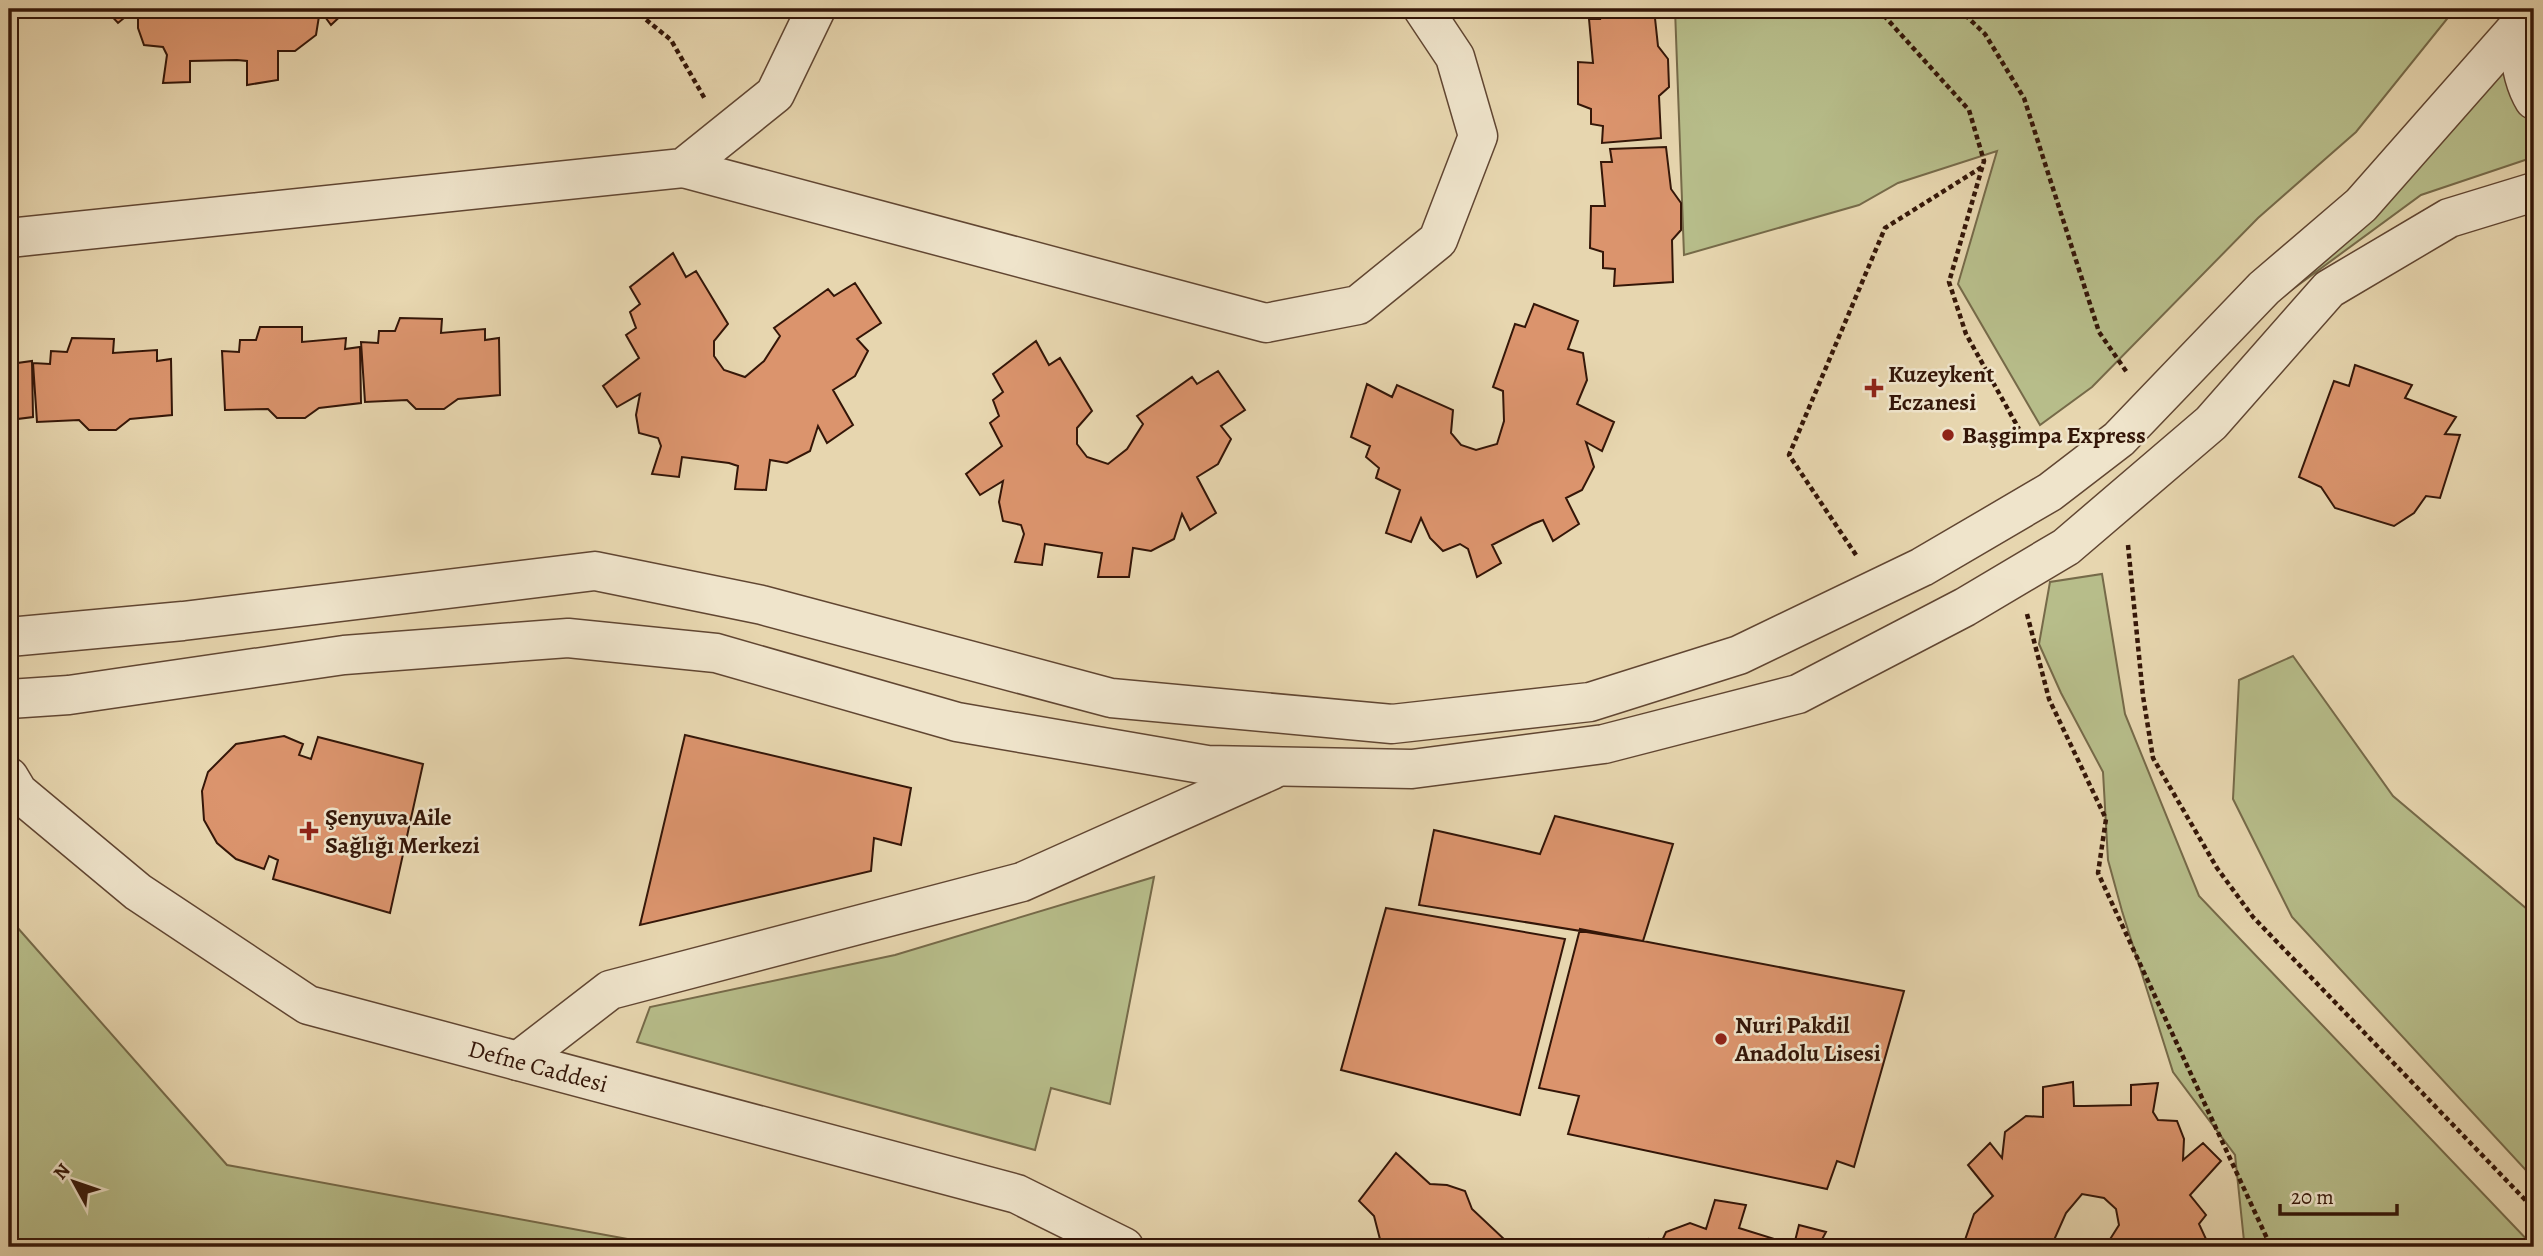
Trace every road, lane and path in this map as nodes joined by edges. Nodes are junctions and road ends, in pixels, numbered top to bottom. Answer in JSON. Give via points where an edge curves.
{"nodes":[{"id":1,"x":633,"y":9,"type":"edge"},
{"id":2,"x":816,"y":9,"type":"edge"},
{"id":3,"x":1423,"y":9,"type":"edge"},
{"id":4,"x":1878,"y":9,"type":"edge"},
{"id":5,"x":1959,"y":9,"type":"edge"},
{"id":6,"x":2525,"y":12,"type":"edge"},
{"id":7,"x":2534,"y":100,"type":"edge"},
{"id":8,"x":725,"y":134,"type":"junction"},
{"id":9,"x":1982,"y":167,"type":"junction"},
{"id":10,"x":683,"y":168,"type":"junction"},
{"id":11,"x":2534,"y":192,"type":"edge"},
{"id":12,"x":9,"y":238,"type":"edge"},
{"id":13,"x":2151,"y":406,"type":"junction"},
{"id":14,"x":2019,"y":429,"type":"dead end"},
{"id":15,"x":2122,"y":499,"type":"junction"},
{"id":16,"x":2017,"y":576,"type":"junction"},
{"id":17,"x":1878,"y":588,"type":"junction"},
{"id":18,"x":9,"y":637,"type":"edge"},
{"id":19,"x":9,"y":699,"type":"edge"},
{"id":20,"x":1281,"y":766,"type":"junction"},
{"id":21,"x":9,"y":777,"type":"edge"},
{"id":22,"x":518,"y":1061,"type":"junction"},
{"id":23,"x":2534,"y":1209,"type":"edge"},
{"id":24,"x":1124,"y":1247,"type":"edge"},
{"id":25,"x":2270,"y":1247,"type":"edge"}],
"edges":[{"from":1,"to":8,"type":"path","via":[[671,40]]},
{"from":2,"to":8,"type":"street","via":[[775,94]]},
{"from":3,"to":10,"type":"street","via":[[1455,57],[1478,136],[1438,240],[1358,305],[1266,323]]},
{"from":4,"to":9,"type":"path","via":[[1969,110]]},
{"from":5,"to":13,"type":"path","via":[[1984,34],[2024,99],[2099,332]]},
{"from":6,"to":7,"type":"street","via":[[2521,55]]},
{"from":6,"to":13,"type":"street","via":[[2361,205],[2264,288]]},
{"from":8,"to":10,"type":"street"},
{"from":9,"to":14,"type":"path","via":[[1949,282],[1966,334]]},
{"from":9,"to":17,"type":"path","via":[[1885,228],[1789,455]]},
{"from":10,"to":12,"type":"street"},
{"from":11,"to":15,"type":"street","via":[[2449,218],[2329,289],[2211,423]]},
{"from":13,"to":17,"type":"street","via":[[2119,439],[2050,492]]},
{"from":15,"to":16,"type":"street","via":[[2066,547]]},
{"from":15,"to":23,"type":"path","via":[[2153,758],[2217,869],[2253,917]]},
{"from":16,"to":20,"type":"street","via":[[1798,694],[1604,744],[1412,769]]},
{"from":16,"to":25,"type":"path","via":[[2049,699],[2106,819],[2098,873]]},
{"from":17,"to":18,"type":"street","via":[[1739,656],[1590,702],[1392,724],[1111,698],[762,605],[595,571],[183,621]]},
{"from":19,"to":20,"type":"street","via":[[69,695],[344,655],[568,638],[716,653],[957,722],[1207,765]]},
{"from":20,"to":22,"type":"street","via":[[1023,882],[610,990]]},
{"from":21,"to":22,"type":"street","name":"Defne Caddesi","via":[[18,792],[138,892],[308,1005]]},
{"from":22,"to":24,"type":"street","name":"Defne Caddesi","via":[[1017,1194]]}]}
